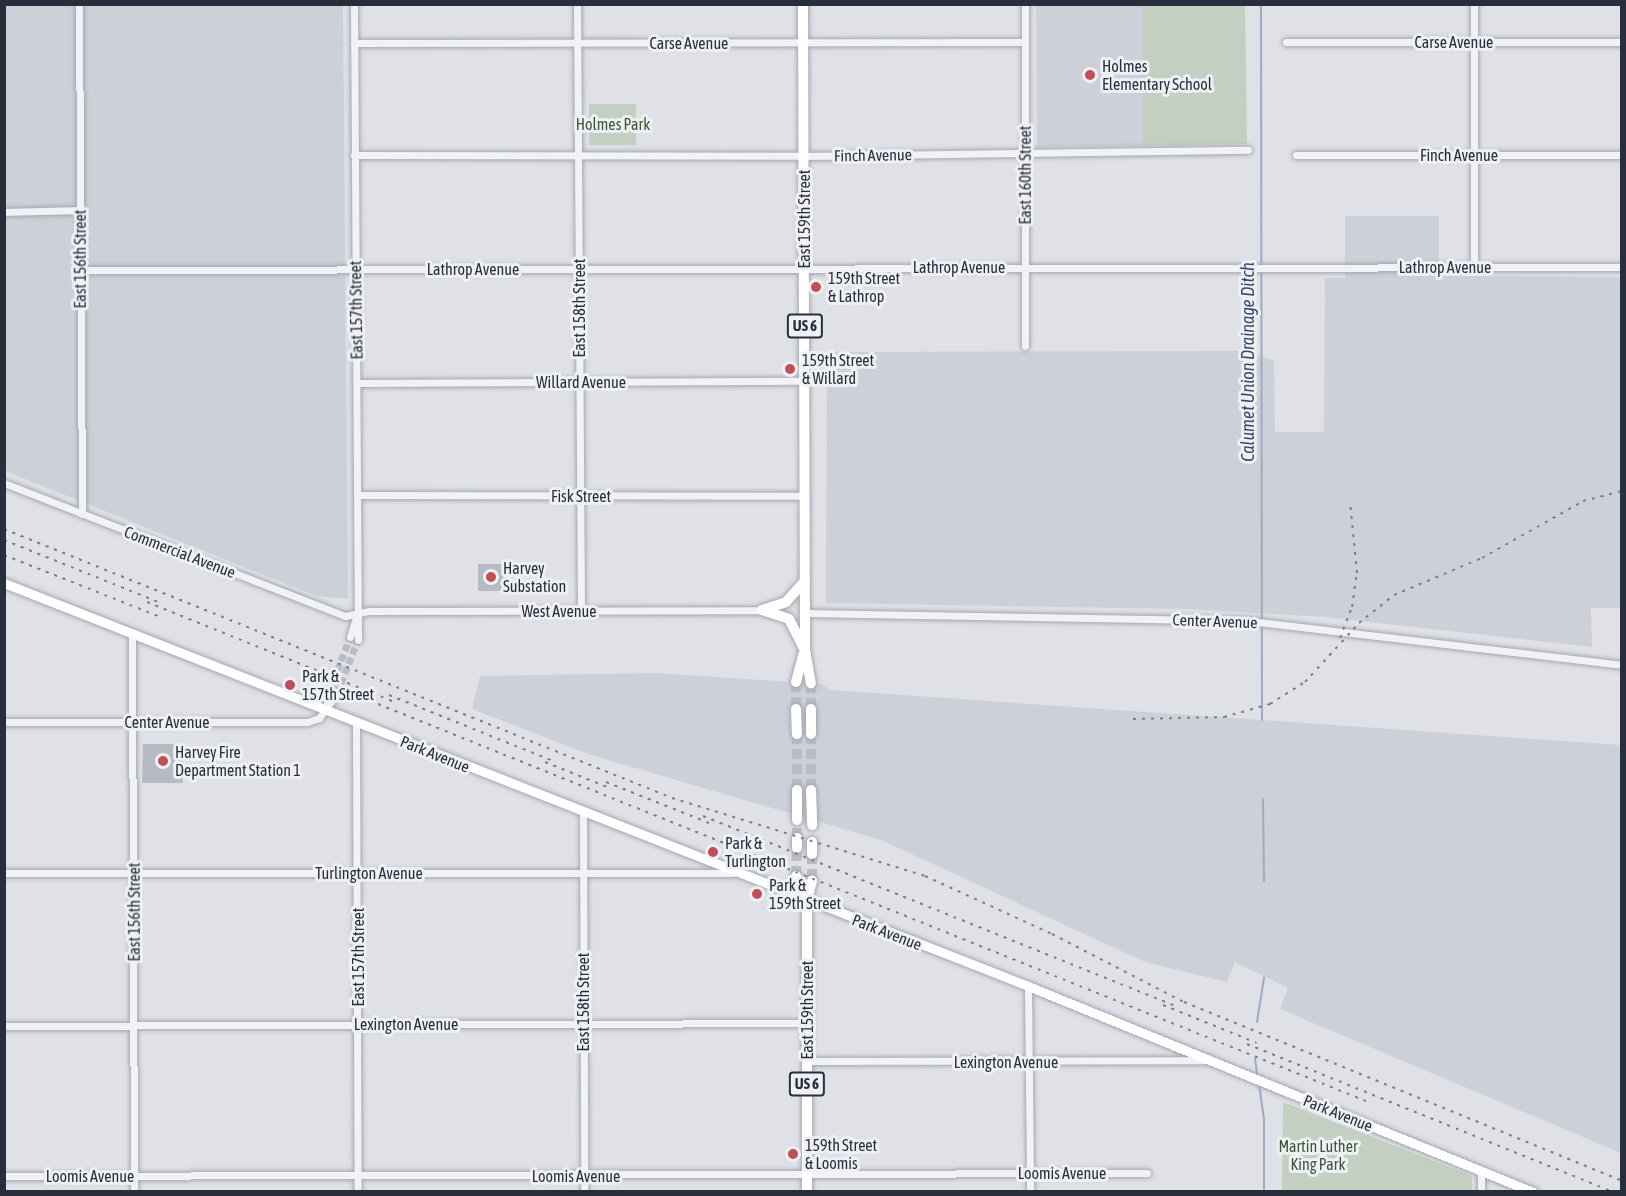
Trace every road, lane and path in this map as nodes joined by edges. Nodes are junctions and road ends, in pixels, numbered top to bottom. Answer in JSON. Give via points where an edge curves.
{"nodes":[{"id":1,"x":79,"y":4,"type":"edge"},
{"id":2,"x":354,"y":4,"type":"edge"},
{"id":3,"x":577,"y":4,"type":"edge"},
{"id":4,"x":803,"y":4,"type":"edge"},
{"id":5,"x":1024,"y":4,"type":"edge"},
{"id":6,"x":1474,"y":4,"type":"edge"},
{"id":7,"x":1025,"y":42,"type":"junction"},
{"id":8,"x":1286,"y":42,"type":"dead end"},
{"id":9,"x":1474,"y":42,"type":"junction"},
{"id":10,"x":1622,"y":42,"type":"edge"},
{"id":11,"x":354,"y":43,"type":"junction"},
{"id":12,"x":577,"y":43,"type":"junction"},
{"id":13,"x":803,"y":44,"type":"junction"},
{"id":14,"x":1248,"y":150,"type":"dead end"},
{"id":15,"x":1025,"y":153,"type":"junction"},
{"id":16,"x":354,"y":155,"type":"junction"},
{"id":17,"x":1296,"y":155,"type":"dead end"},
{"id":18,"x":1474,"y":155,"type":"junction"},
{"id":19,"x":1622,"y":155,"type":"edge"},
{"id":20,"x":578,"y":156,"type":"junction"},
{"id":21,"x":804,"y":156,"type":"junction"},
{"id":22,"x":80,"y":210,"type":"junction"},
{"id":23,"x":4,"y":212,"type":"edge"},
{"id":24,"x":1025,"y":267,"type":"junction"},
{"id":25,"x":1474,"y":267,"type":"junction"},
{"id":26,"x":1622,"y":267,"type":"edge"},
{"id":27,"x":804,"y":268,"type":"junction"},
{"id":28,"x":579,"y":269,"type":"junction"},
{"id":29,"x":80,"y":270,"type":"junction"},
{"id":30,"x":355,"y":270,"type":"junction"},
{"id":31,"x":1025,"y":346,"type":"dead end"},
{"id":32,"x":805,"y":381,"type":"junction"},
{"id":33,"x":579,"y":382,"type":"junction"},
{"id":34,"x":357,"y":383,"type":"junction"},
{"id":35,"x":4,"y":483,"type":"edge"},
{"id":36,"x":357,"y":495,"type":"junction"},
{"id":37,"x":580,"y":496,"type":"junction"},
{"id":38,"x":805,"y":496,"type":"junction"},
{"id":39,"x":82,"y":514,"type":"junction"},
{"id":40,"x":805,"y":581,"type":"junction"},
{"id":41,"x":4,"y":583,"type":"edge"},
{"id":42,"x":581,"y":610,"type":"junction"},
{"id":43,"x":762,"y":610,"type":"junction"},
{"id":44,"x":805,"y":613,"type":"junction"},
{"id":45,"x":357,"y":615,"type":"junction"},
{"id":46,"x":132,"y":633,"type":"junction"},
{"id":47,"x":350,"y":637,"type":"tunnel mouth"},
{"id":48,"x":358,"y":640,"type":"tunnel mouth"},
{"id":49,"x":805,"y":650,"type":"junction"},
{"id":50,"x":1622,"y":665,"type":"edge"},
{"id":51,"x":796,"y":682,"type":"tunnel mouth"},
{"id":52,"x":811,"y":683,"type":"tunnel mouth"},
{"id":53,"x":330,"y":690,"type":"tunnel mouth"},
{"id":54,"x":337,"y":693,"type":"tunnel mouth"},
{"id":55,"x":796,"y":709,"type":"tunnel mouth"},
{"id":56,"x":811,"y":709,"type":"tunnel mouth"},
{"id":57,"x":325,"y":710,"type":"junction"},
{"id":58,"x":4,"y":722,"type":"edge"},
{"id":59,"x":133,"y":722,"type":"junction"},
{"id":60,"x":356,"y":722,"type":"junction"},
{"id":61,"x":797,"y":734,"type":"tunnel mouth"},
{"id":62,"x":811,"y":734,"type":"tunnel mouth"},
{"id":63,"x":797,"y":790,"type":"tunnel mouth"},
{"id":64,"x":812,"y":790,"type":"tunnel mouth"},
{"id":65,"x":583,"y":813,"type":"junction"},
{"id":66,"x":797,"y":820,"type":"tunnel mouth"},
{"id":67,"x":812,"y":825,"type":"dead end"},
{"id":68,"x":812,"y":842,"type":"dead end"},
{"id":69,"x":812,"y":854,"type":"tunnel mouth"},
{"id":70,"x":4,"y":873,"type":"edge"},
{"id":71,"x":134,"y":873,"type":"junction"},
{"id":72,"x":358,"y":873,"type":"junction"},
{"id":73,"x":582,"y":873,"type":"junction"},
{"id":74,"x":732,"y":873,"type":"junction"},
{"id":75,"x":796,"y":876,"type":"tunnel mouth"},
{"id":76,"x":812,"y":881,"type":"tunnel mouth"},
{"id":77,"x":807,"y":902,"type":"junction"},
{"id":78,"x":1028,"y":986,"type":"junction"},
{"id":79,"x":807,"y":1023,"type":"junction"},
{"id":80,"x":358,"y":1024,"type":"junction"},
{"id":81,"x":584,"y":1024,"type":"junction"},
{"id":82,"x":134,"y":1025,"type":"junction"},
{"id":83,"x":4,"y":1026,"type":"edge"},
{"id":84,"x":1205,"y":1059,"type":"junction"},
{"id":85,"x":807,"y":1061,"type":"junction"},
{"id":86,"x":1029,"y":1062,"type":"junction"},
{"id":87,"x":1481,"y":1170,"type":"junction"},
{"id":88,"x":1030,"y":1173,"type":"junction"},
{"id":89,"x":1147,"y":1173,"type":"dead end"},
{"id":90,"x":4,"y":1176,"type":"edge"},
{"id":91,"x":134,"y":1176,"type":"junction"},
{"id":92,"x":358,"y":1176,"type":"junction"},
{"id":93,"x":584,"y":1176,"type":"junction"},
{"id":94,"x":807,"y":1176,"type":"junction"},
{"id":95,"x":134,"y":1191,"type":"edge"},
{"id":96,"x":358,"y":1191,"type":"edge"},
{"id":97,"x":585,"y":1191,"type":"edge"},
{"id":98,"x":807,"y":1191,"type":"edge"},
{"id":99,"x":1030,"y":1191,"type":"edge"},
{"id":100,"x":1482,"y":1191,"type":"edge"},
{"id":101,"x":1533,"y":1191,"type":"edge"}],
"edges":[{"from":1,"to":22,"type":"street","name":"East 156th Street"},
{"from":2,"to":11,"type":"street","name":"East 157th Street"},
{"from":3,"to":12,"type":"street","name":"East 158th Street"},
{"from":4,"to":13,"type":"main road","name":"East 159th Street","number":"US 6"},
{"from":5,"to":7,"type":"street","name":"East 160th Street"},
{"from":6,"to":9,"type":"street"},
{"from":7,"to":13,"type":"street","name":"Carse Avenue"},
{"from":7,"to":15,"type":"street","name":"East 160th Street"},
{"from":8,"to":9,"type":"street","name":"Carse Avenue"},
{"from":9,"to":10,"type":"street","name":"Carse Avenue"},
{"from":9,"to":18,"type":"street"},
{"from":11,"to":12,"type":"street","name":"Carse Avenue"},
{"from":11,"to":16,"type":"street","name":"East 157th Street"},
{"from":12,"to":13,"type":"street","name":"Carse Avenue"},
{"from":12,"to":20,"type":"street","name":"East 158th Street"},
{"from":13,"to":21,"type":"main road","name":"East 159th Street","number":"US 6"},
{"from":14,"to":15,"type":"street","name":"Finch Avenue"},
{"from":15,"to":21,"type":"street","name":"Finch Avenue"},
{"from":15,"to":24,"type":"street","name":"East 160th Street"},
{"from":16,"to":20,"type":"street","name":"Finch Avenue"},
{"from":16,"to":30,"type":"street","name":"East 157th Street"},
{"from":17,"to":18,"type":"street","name":"Finch Avenue"},
{"from":18,"to":19,"type":"street","name":"Finch Avenue"},
{"from":18,"to":25,"type":"street"},
{"from":20,"to":21,"type":"street","name":"Finch Avenue"},
{"from":20,"to":28,"type":"street","name":"East 158th Street"},
{"from":21,"to":27,"type":"main road","name":"East 159th Street","number":"US 6"},
{"from":22,"to":23,"type":"street"},
{"from":22,"to":29,"type":"street","name":"East 156th Street"},
{"from":24,"to":25,"type":"street","name":"Lathrop Avenue"},
{"from":24,"to":27,"type":"street","name":"Lathrop Avenue"},
{"from":24,"to":31,"type":"street","name":"East 160th Street"},
{"from":25,"to":26,"type":"street","name":"Lathrop Avenue"},
{"from":27,"to":28,"type":"street","name":"Lathrop Avenue"},
{"from":27,"to":32,"type":"main road","name":"East 159th Street","number":"US 6"},
{"from":28,"to":30,"type":"street","name":"Lathrop Avenue"},
{"from":28,"to":33,"type":"street","name":"East 158th Street"},
{"from":29,"to":30,"type":"street","name":"Lathrop Avenue"},
{"from":29,"to":39,"type":"street","name":"East 156th Street"},
{"from":30,"to":34,"type":"street","name":"East 157th Street"},
{"from":32,"to":33,"type":"street","name":"Willard Avenue"},
{"from":32,"to":38,"type":"main road","name":"East 159th Street","number":"US 6"},
{"from":33,"to":34,"type":"street","name":"Willard Avenue"},
{"from":33,"to":37,"type":"street","name":"East 158th Street"},
{"from":34,"to":36,"type":"street","name":"East 157th Street"},
{"from":35,"to":39,"type":"street","name":"Commercial Avenue"},
{"from":36,"to":37,"type":"street","name":"Fisk Street"},
{"from":36,"to":45,"type":"street","name":"East 157th Street"},
{"from":37,"to":38,"type":"street","name":"Fisk Street"},
{"from":37,"to":42,"type":"street","name":"East 158th Street"},
{"from":38,"to":40,"type":"main road","name":"East 159th Street","number":"US 6"},
{"from":39,"to":45,"type":"street","name":"Commercial Avenue","via":[[345,616]]},
{"from":40,"to":43,"type":"main road","via":[[786,602]]},
{"from":40,"to":44,"type":"main road","name":"East 159th Street","number":"US 6"},
{"from":41,"to":46,"type":"street","name":"Park Avenue"},
{"from":42,"to":43,"type":"street","name":"West Avenue"},
{"from":42,"to":45,"type":"street","name":"West Avenue","via":[[369,611]]},
{"from":43,"to":49,"type":"main road","via":[[789,619]]},
{"from":44,"to":49,"type":"main road","name":"East 159th Street","number":"US 6"},
{"from":44,"to":50,"type":"street","name":"Center Avenue","via":[[1249,621]]},
{"from":45,"to":47,"type":"street","name":"East 157th Street"},
{"from":45,"to":48,"type":"street","name":"East 157th Street"},
{"from":46,"to":57,"type":"street","name":"Park Avenue"},
{"from":46,"to":59,"type":"street","name":"East 156th Street"},
{"from":49,"to":51,"type":"main road","name":"East 159th Street","number":"US 6"},
{"from":49,"to":52,"type":"main road","name":"East 159th Street","number":"US 6"},
{"from":53,"to":57,"type":"street"},
{"from":54,"to":57,"type":"street"},
{"from":55,"to":61,"type":"main road"},
{"from":56,"to":62,"type":"main road"},
{"from":57,"to":59,"type":"street","name":"Center Avenue","via":[[307,722]]},
{"from":57,"to":60,"type":"street","name":"Park Avenue"},
{"from":58,"to":59,"type":"street","name":"Center Avenue"},
{"from":59,"to":71,"type":"street","name":"East 156th Street"},
{"from":60,"to":65,"type":"street","name":"Park Avenue"},
{"from":60,"to":72,"type":"street","name":"East 157th Street"},
{"from":63,"to":66,"type":"main road"},
{"from":64,"to":67,"type":"main road"},
{"from":65,"to":73,"type":"street","name":"East 158th Street"},
{"from":65,"to":74,"type":"street","name":"Park Avenue"},
{"from":68,"to":69,"type":"main road"},
{"from":70,"to":71,"type":"street","name":"Turlington Avenue"},
{"from":71,"to":72,"type":"street","name":"Turlington Avenue"},
{"from":71,"to":82,"type":"street","name":"East 156th Street"},
{"from":72,"to":73,"type":"street","name":"Turlington Avenue"},
{"from":72,"to":80,"type":"street","name":"East 157th Street"},
{"from":73,"to":74,"type":"street","name":"Turlington Avenue"},
{"from":73,"to":81,"type":"street","name":"East 158th Street"},
{"from":74,"to":77,"type":"street","name":"Park Avenue"},
{"from":75,"to":77,"type":"main road","name":"East 159th Street","number":"US 6"},
{"from":76,"to":77,"type":"main road","name":"East 159th Street","number":"US 6"},
{"from":77,"to":78,"type":"street","name":"Park Avenue"},
{"from":77,"to":79,"type":"main road","name":"East 159th Street","number":"US 6"},
{"from":78,"to":84,"type":"street","name":"Park Avenue"},
{"from":78,"to":86,"type":"street"},
{"from":79,"to":81,"type":"street","name":"Lexington Avenue"},
{"from":79,"to":85,"type":"main road","name":"East 159th Street","number":"US 6"},
{"from":80,"to":81,"type":"street","name":"Lexington Avenue"},
{"from":80,"to":82,"type":"street","name":"Lexington Avenue"},
{"from":80,"to":92,"type":"street","name":"East 157th Street"},
{"from":81,"to":93,"type":"street","name":"East 158th Street"},
{"from":82,"to":83,"type":"street","name":"Lexington Avenue"},
{"from":82,"to":91,"type":"street","name":"East 156th Street"},
{"from":84,"to":86,"type":"street","name":"Lexington Avenue"},
{"from":84,"to":87,"type":"street","name":"Park Avenue"},
{"from":85,"to":86,"type":"street","name":"Lexington Avenue"},
{"from":85,"to":94,"type":"main road","name":"East 159th Street","number":"US 6"},
{"from":86,"to":88,"type":"street"},
{"from":87,"to":100,"type":"street"},
{"from":87,"to":101,"type":"street","name":"Park Avenue"},
{"from":88,"to":89,"type":"street","name":"Loomis Avenue"},
{"from":88,"to":94,"type":"street","name":"Loomis Avenue"},
{"from":88,"to":99,"type":"street"},
{"from":90,"to":91,"type":"street","name":"Loomis Avenue"},
{"from":91,"to":92,"type":"street","name":"Loomis Avenue"},
{"from":91,"to":95,"type":"street","name":"East 156th Street"},
{"from":92,"to":93,"type":"street","name":"Loomis Avenue"},
{"from":92,"to":96,"type":"street","name":"East 157th Street"},
{"from":93,"to":94,"type":"street","name":"Loomis Avenue"},
{"from":93,"to":97,"type":"street","name":"East 158th Street"},
{"from":94,"to":98,"type":"main road","name":"East 159th Street","number":"US 6"}]}
